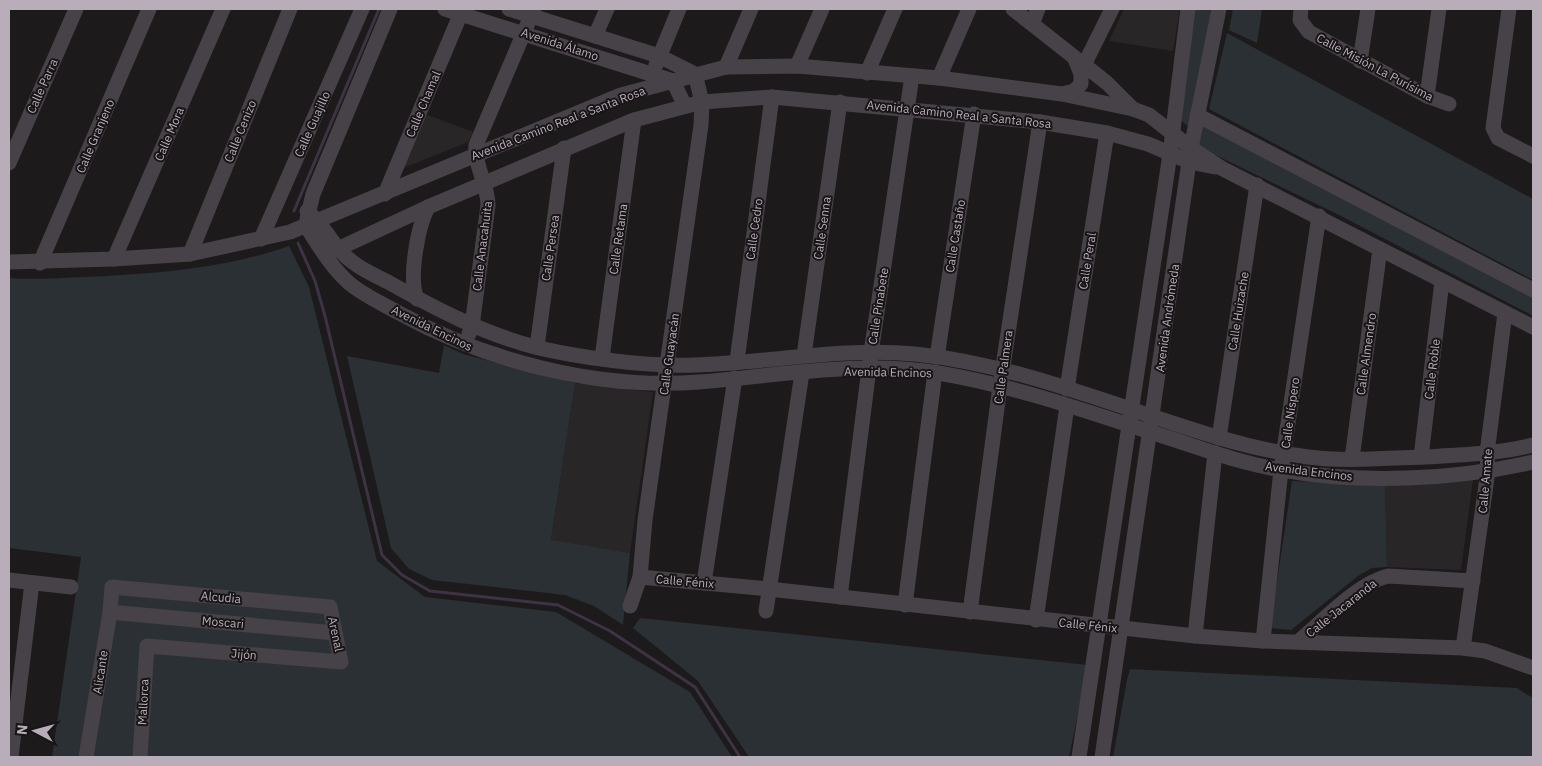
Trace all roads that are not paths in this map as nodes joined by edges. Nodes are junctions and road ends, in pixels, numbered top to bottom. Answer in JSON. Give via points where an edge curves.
{"nodes":[{"id":1,"x":76,"y":9,"type":"edge"},
{"id":2,"x":149,"y":9,"type":"edge"},
{"id":3,"x":223,"y":9,"type":"edge"},
{"id":4,"x":290,"y":9,"type":"edge"},
{"id":5,"x":362,"y":9,"type":"edge"},
{"id":6,"x":390,"y":9,"type":"edge"},
{"id":7,"x":445,"y":9,"type":"edge"},
{"id":8,"x":509,"y":9,"type":"edge"},
{"id":9,"x":607,"y":9,"type":"edge"},
{"id":10,"x":680,"y":9,"type":"edge"},
{"id":11,"x":751,"y":9,"type":"edge"},
{"id":12,"x":822,"y":9,"type":"edge"},
{"id":13,"x":895,"y":9,"type":"edge"},
{"id":14,"x":969,"y":9,"type":"edge"},
{"id":15,"x":1013,"y":9,"type":"edge"},
{"id":16,"x":1038,"y":9,"type":"edge"},
{"id":17,"x":1112,"y":9,"type":"edge"},
{"id":18,"x":1188,"y":9,"type":"edge"},
{"id":19,"x":1220,"y":9,"type":"edge"},
{"id":20,"x":1301,"y":9,"type":"edge"},
{"id":21,"x":1368,"y":9,"type":"edge"},
{"id":22,"x":1439,"y":9,"type":"edge"},
{"id":23,"x":1509,"y":9,"type":"edge"},
{"id":24,"x":532,"y":12,"type":"edge"},
{"id":25,"x":461,"y":13,"type":"junction"},
{"id":26,"x":1032,"y":24,"type":"junction"},
{"id":27,"x":523,"y":32,"type":"junction"},
{"id":28,"x":595,"y":36,"type":"junction"},
{"id":29,"x":659,"y":56,"type":"junction"},
{"id":30,"x":1360,"y":61,"type":"junction"},
{"id":31,"x":1080,"y":62,"type":"junction"},
{"id":32,"x":797,"y":66,"type":"junction"},
{"id":33,"x":726,"y":67,"type":"junction"},
{"id":34,"x":867,"y":73,"type":"junction"},
{"id":35,"x":695,"y":74,"type":"junction"},
{"id":36,"x":912,"y":76,"type":"junction"},
{"id":37,"x":939,"y":78,"type":"junction"},
{"id":38,"x":651,"y":80,"type":"junction"},
{"id":39,"x":673,"y":81,"type":"junction"},
{"id":40,"x":1062,"y":94,"type":"junction"},
{"id":41,"x":772,"y":96,"type":"junction"},
{"id":42,"x":1427,"y":96,"type":"junction"},
{"id":43,"x":1177,"y":98,"type":"junction"},
{"id":44,"x":702,"y":102,"type":"junction"},
{"id":45,"x":840,"y":102,"type":"junction"},
{"id":46,"x":1449,"y":104,"type":"dead end"},
{"id":47,"x":685,"y":106,"type":"junction"},
{"id":48,"x":908,"y":109,"type":"junction"},
{"id":49,"x":1133,"y":109,"type":"junction"},
{"id":50,"x":974,"y":114,"type":"junction"},
{"id":51,"x":1149,"y":115,"type":"junction"},
{"id":52,"x":1197,"y":115,"type":"junction"},
{"id":53,"x":634,"y":120,"type":"junction"},
{"id":54,"x":1040,"y":122,"type":"junction"},
{"id":55,"x":1172,"y":132,"type":"junction"},
{"id":56,"x":1107,"y":133,"type":"junction"},
{"id":57,"x":564,"y":148,"type":"junction"},
{"id":58,"x":1170,"y":154,"type":"junction"},
{"id":59,"x":475,"y":155,"type":"junction"},
{"id":60,"x":1190,"y":155,"type":"junction"},
{"id":61,"x":1533,"y":156,"type":"edge"},
{"id":62,"x":9,"y":163,"type":"edge"},
{"id":63,"x":485,"y":182,"type":"junction"},
{"id":64,"x":1257,"y":185,"type":"junction"},
{"id":65,"x":385,"y":194,"type":"junction"},
{"id":66,"x":428,"y":207,"type":"junction"},
{"id":67,"x":1319,"y":216,"type":"junction"},
{"id":68,"x":313,"y":223,"type":"junction"},
{"id":69,"x":261,"y":239,"type":"junction"},
{"id":70,"x":1380,"y":249,"type":"junction"},
{"id":71,"x":331,"y":252,"type":"junction"},
{"id":72,"x":190,"y":254,"type":"junction"},
{"id":73,"x":114,"y":260,"type":"junction"},
{"id":74,"x":9,"y":262,"type":"edge"},
{"id":75,"x":40,"y":263,"type":"junction"},
{"id":76,"x":1442,"y":281,"type":"junction"},
{"id":77,"x":1533,"y":290,"type":"edge"},
{"id":78,"x":417,"y":299,"type":"junction"},
{"id":79,"x":1505,"y":313,"type":"junction"},
{"id":80,"x":472,"y":326,"type":"junction"},
{"id":81,"x":1533,"y":327,"type":"edge"},
{"id":82,"x":464,"y":345,"type":"junction"},
{"id":83,"x":537,"y":347,"type":"junction"},
{"id":84,"x":870,"y":352,"type":"junction"},
{"id":85,"x":804,"y":355,"type":"junction"},
{"id":86,"x":937,"y":357,"type":"junction"},
{"id":87,"x":602,"y":358,"type":"junction"},
{"id":88,"x":736,"y":361,"type":"junction"},
{"id":89,"x":667,"y":365,"type":"junction"},
{"id":90,"x":1003,"y":368,"type":"junction"},
{"id":91,"x":868,"y":369,"type":"junction"},
{"id":92,"x":935,"y":372,"type":"junction"},
{"id":93,"x":802,"y":373,"type":"junction"},
{"id":94,"x":735,"y":378,"type":"junction"},
{"id":95,"x":665,"y":383,"type":"junction"},
{"id":96,"x":1000,"y":386,"type":"junction"},
{"id":97,"x":1067,"y":389,"type":"junction"},
{"id":98,"x":1067,"y":406,"type":"junction"},
{"id":99,"x":1132,"y":409,"type":"junction"},
{"id":100,"x":1153,"y":416,"type":"junction"},
{"id":101,"x":1129,"y":426,"type":"junction"},
{"id":102,"x":1151,"y":432,"type":"junction"},
{"id":103,"x":1218,"y":438,"type":"junction"},
{"id":104,"x":1533,"y":445,"type":"edge"},
{"id":105,"x":1215,"y":453,"type":"junction"},
{"id":106,"x":1284,"y":453,"type":"junction"},
{"id":107,"x":1487,"y":453,"type":"junction"},
{"id":108,"x":1421,"y":457,"type":"junction"},
{"id":109,"x":1352,"y":459,"type":"junction"},
{"id":110,"x":1533,"y":462,"type":"edge"},
{"id":111,"x":1281,"y":470,"type":"junction"},
{"id":112,"x":1488,"y":471,"type":"junction"},
{"id":113,"x":640,"y":577,"type":"junction"},
{"id":114,"x":9,"y":580,"type":"edge"},
{"id":115,"x":1472,"y":581,"type":"junction"},
{"id":116,"x":32,"y":583,"type":"junction"},
{"id":117,"x":704,"y":583,"type":"junction"},
{"id":118,"x":71,"y":587,"type":"dead end"},
{"id":119,"x":112,"y":587,"type":"joint"},
{"id":120,"x":769,"y":589,"type":"junction"},
{"id":121,"x":840,"y":597,"type":"junction"},
{"id":122,"x":905,"y":604,"type":"junction"},
{"id":123,"x":630,"y":606,"type":"dead end"},
{"id":124,"x":330,"y":607,"type":"joint"},
{"id":125,"x":766,"y":611,"type":"dead end"},
{"id":126,"x":110,"y":612,"type":"junction"},
{"id":127,"x":970,"y":612,"type":"junction"},
{"id":128,"x":1036,"y":620,"type":"junction"},
{"id":129,"x":1100,"y":627,"type":"junction"},
{"id":130,"x":1122,"y":629,"type":"junction"},
{"id":131,"x":335,"y":633,"type":"junction"},
{"id":132,"x":1195,"y":636,"type":"junction"},
{"id":133,"x":1263,"y":641,"type":"junction"},
{"id":134,"x":1299,"y":641,"type":"junction"},
{"id":135,"x":147,"y":646,"type":"joint"},
{"id":136,"x":1463,"y":648,"type":"junction"},
{"id":137,"x":341,"y":662,"type":"joint"},
{"id":138,"x":1533,"y":665,"type":"edge"},
{"id":139,"x":11,"y":757,"type":"edge"},
{"id":140,"x":86,"y":757,"type":"edge"},
{"id":141,"x":140,"y":757,"type":"edge"},
{"id":142,"x":1079,"y":757,"type":"edge"},
{"id":143,"x":1102,"y":757,"type":"edge"}],
"edges":[{"from":1,"to":62,"type":"street","name":"Calle Parra"},
{"from":2,"to":75,"type":"street","name":"Calle Granjeno"},
{"from":3,"to":73,"type":"street","name":"Calle Mora"},
{"from":4,"to":72,"type":"street","name":"Calle Cenizo"},
{"from":5,"to":69,"type":"street","name":"Calle Guajillo"},
{"from":6,"to":68,"type":"street","via":[[308,210]]},
{"from":7,"to":25,"type":"street","name":"Avenida Álamo"},
{"from":8,"to":24,"type":"street","name":"Avenida Álamo"},
{"from":9,"to":28,"type":"street"},
{"from":10,"to":29,"type":"street"},
{"from":11,"to":33,"type":"street"},
{"from":12,"to":32,"type":"street"},
{"from":13,"to":34,"type":"street"},
{"from":14,"to":37,"type":"street"},
{"from":15,"to":26,"type":"street"},
{"from":16,"to":26,"type":"street"},
{"from":17,"to":31,"type":"street"},
{"from":18,"to":43,"type":"street","name":"Avenida Andrómeda"},
{"from":19,"to":52,"type":"street","name":"Avenida Andrómeda"},
{"from":20,"to":30,"type":"street","name":"Calle Misión La Purísima","via":[[1303,28]]},
{"from":21,"to":30,"type":"street"},
{"from":22,"to":42,"type":"street"},
{"from":23,"to":61,"type":"street","via":[[1493,128],[1498,138]]},
{"from":24,"to":27,"type":"street"},
{"from":24,"to":28,"type":"street","name":"Avenida Álamo"},
{"from":25,"to":27,"type":"street","name":"Avenida Álamo"},
{"from":25,"to":65,"type":"street","name":"Calle Chamal"},
{"from":26,"to":31,"type":"street"},
{"from":27,"to":38,"type":"street","name":"Avenida Álamo"},
{"from":27,"to":59,"type":"street","via":[[480,134]]},
{"from":28,"to":29,"type":"street","name":"Avenida Álamo"},
{"from":29,"to":35,"type":"street","name":"Avenida Álamo"},
{"from":29,"to":38,"type":"street"},
{"from":30,"to":42,"type":"street","name":"Calle Misión La Purísima"},
{"from":31,"to":40,"type":"street","via":[[1081,84],[1074,91]]},
{"from":31,"to":49,"type":"street","via":[[1108,83]]},
{"from":32,"to":33,"type":"street"},
{"from":32,"to":34,"type":"street"},
{"from":33,"to":35,"type":"street"},
{"from":34,"to":36,"type":"street"},
{"from":35,"to":39,"type":"street"},
{"from":35,"to":44,"type":"street","name":"Calle Guayacán"},
{"from":36,"to":37,"type":"street"},
{"from":36,"to":48,"type":"street","name":"Calle Pinabete"},
{"from":37,"to":40,"type":"street"},
{"from":38,"to":39,"type":"street","name":"Avenida Álamo"},
{"from":38,"to":59,"type":"street","name":"Avenida Camino Real a Santa Rosa"},
{"from":39,"to":47,"type":"street"},
{"from":40,"to":49,"type":"street"},
{"from":41,"to":44,"type":"street","name":"Avenida Camino Real a Santa Rosa"},
{"from":41,"to":45,"type":"street","name":"Avenida Camino Real a Santa Rosa"},
{"from":41,"to":88,"type":"street","name":"Calle Cedro"},
{"from":42,"to":46,"type":"street","name":"Calle Misión La Purísima"},
{"from":43,"to":51,"type":"street","via":[[1165,109]]},
{"from":43,"to":55,"type":"street","name":"Avenida Andrómeda"},
{"from":44,"to":47,"type":"street","name":"Avenida Camino Real a Santa Rosa"},
{"from":44,"to":89,"type":"street","name":"Calle Guayacán"},
{"from":45,"to":48,"type":"street","name":"Avenida Camino Real a Santa Rosa"},
{"from":45,"to":85,"type":"street","name":"Calle Senna"},
{"from":47,"to":53,"type":"street","name":"Avenida Camino Real a Santa Rosa"},
{"from":48,"to":50,"type":"street","name":"Avenida Camino Real a Santa Rosa"},
{"from":48,"to":84,"type":"street","name":"Calle Pinabete"},
{"from":49,"to":51,"type":"street"},
{"from":50,"to":54,"type":"street","name":"Avenida Camino Real a Santa Rosa"},
{"from":50,"to":86,"type":"street","name":"Calle Castaño"},
{"from":51,"to":55,"type":"street"},
{"from":52,"to":60,"type":"street","name":"Avenida Andrómeda"},
{"from":52,"to":77,"type":"street"},
{"from":53,"to":57,"type":"street","name":"Avenida Camino Real a Santa Rosa"},
{"from":53,"to":87,"type":"street","name":"Calle Retama"},
{"from":54,"to":56,"type":"street","name":"Avenida Camino Real a Santa Rosa"},
{"from":54,"to":90,"type":"street","name":"Calle Palmera"},
{"from":55,"to":58,"type":"street","name":"Avenida Andrómeda"},
{"from":55,"to":60,"type":"street"},
{"from":56,"to":58,"type":"street","name":"Avenida Camino Real a Santa Rosa","via":[[1148,144]]},
{"from":56,"to":97,"type":"street","name":"Calle Peral"},
{"from":57,"to":63,"type":"street","name":"Avenida Camino Real a Santa Rosa"},
{"from":57,"to":83,"type":"street","name":"Calle Persea"},
{"from":58,"to":60,"type":"street","name":"Avenida Camino Real a Santa Rosa"},
{"from":58,"to":99,"type":"street","name":"Avenida Andrómeda"},
{"from":59,"to":63,"type":"street","name":"Calle Anacahuita"},
{"from":59,"to":65,"type":"street","name":"Avenida Camino Real a Santa Rosa"},
{"from":60,"to":64,"type":"street"},
{"from":60,"to":100,"type":"street","name":"Avenida Andrómeda"},
{"from":63,"to":66,"type":"street","name":"Avenida Camino Real a Santa Rosa"},
{"from":63,"to":80,"type":"street","name":"Calle Anacahuita","via":[[488,206]]},
{"from":64,"to":67,"type":"street"},
{"from":64,"to":103,"type":"street","name":"Calle Huizache"},
{"from":65,"to":68,"type":"street","name":"Avenida Camino Real a Santa Rosa"},
{"from":66,"to":71,"type":"street","name":"Avenida Camino Real a Santa Rosa"},
{"from":66,"to":78,"type":"street","via":[[418,243],[414,281]]},
{"from":67,"to":70,"type":"street"},
{"from":67,"to":106,"type":"street","name":"Calle Níspero"},
{"from":68,"to":69,"type":"street","name":"Avenida Camino Real a Santa Rosa"},
{"from":68,"to":71,"type":"street","name":"Avenida Encinos"},
{"from":69,"to":72,"type":"street","name":"Avenida Camino Real a Santa Rosa"},
{"from":70,"to":76,"type":"street"},
{"from":70,"to":109,"type":"street","name":"Calle Almendro"},
{"from":71,"to":78,"type":"street","name":"Avenida Encinos"},
{"from":71,"to":82,"type":"street","name":"Avenida Encinos","via":[[333,267],[352,285]]},
{"from":72,"to":73,"type":"street","name":"Avenida Camino Real a Santa Rosa"},
{"from":73,"to":75,"type":"street","name":"Avenida Camino Real a Santa Rosa"},
{"from":74,"to":75,"type":"street","name":"Avenida Camino Real a Santa Rosa"},
{"from":76,"to":79,"type":"street"},
{"from":76,"to":108,"type":"street","name":"Calle Roble"},
{"from":78,"to":80,"type":"street","name":"Avenida Encinos"},
{"from":79,"to":81,"type":"street"},
{"from":79,"to":107,"type":"street","name":"Calle Amate"},
{"from":80,"to":82,"type":"street","name":"Calle Anacahuita"},
{"from":80,"to":83,"type":"street","name":"Avenida Encinos"},
{"from":82,"to":95,"type":"street","name":"Avenida Encinos","via":[[573,374]]},
{"from":83,"to":87,"type":"street","name":"Avenida Encinos"},
{"from":84,"to":85,"type":"street","name":"Avenida Encinos"},
{"from":84,"to":86,"type":"street","name":"Avenida Encinos"},
{"from":84,"to":91,"type":"street","name":"Calle Pinabete"},
{"from":85,"to":88,"type":"street","name":"Avenida Encinos"},
{"from":86,"to":90,"type":"street","name":"Avenida Encinos"},
{"from":87,"to":89,"type":"street","name":"Avenida Encinos"},
{"from":88,"to":89,"type":"street","name":"Avenida Encinos","via":[[696,366]]},
{"from":89,"to":95,"type":"street","name":"Calle Guayacán"},
{"from":90,"to":96,"type":"street","name":"Calle Palmera"},
{"from":90,"to":97,"type":"street","name":"Avenida Encinos"},
{"from":91,"to":92,"type":"street","name":"Avenida Encinos"},
{"from":91,"to":93,"type":"street","name":"Avenida Encinos"},
{"from":91,"to":121,"type":"street","name":"Calle Pinabete"},
{"from":92,"to":96,"type":"street","name":"Avenida Encinos"},
{"from":92,"to":122,"type":"street"},
{"from":93,"to":94,"type":"street","name":"Avenida Encinos"},
{"from":93,"to":120,"type":"street"},
{"from":94,"to":95,"type":"street","name":"Avenida Encinos"},
{"from":94,"to":117,"type":"street"},
{"from":95,"to":113,"type":"street","name":"Calle Guayacán"},
{"from":96,"to":98,"type":"street","name":"Avenida Encinos"},
{"from":96,"to":127,"type":"street","name":"Calle Palmera"},
{"from":97,"to":99,"type":"street","name":"Avenida Encinos"},
{"from":98,"to":101,"type":"street","name":"Avenida Encinos"},
{"from":98,"to":128,"type":"street"},
{"from":99,"to":100,"type":"street","name":"Avenida Encinos"},
{"from":99,"to":101,"type":"street","name":"Avenida Andrómeda"},
{"from":100,"to":102,"type":"street","name":"Avenida Andrómeda"},
{"from":100,"to":103,"type":"street","name":"Avenida Encinos"},
{"from":101,"to":102,"type":"street","name":"Avenida Encinos"},
{"from":101,"to":129,"type":"street","name":"Avenida Andrómeda"},
{"from":102,"to":105,"type":"street","name":"Avenida Encinos"},
{"from":102,"to":130,"type":"street","name":"Avenida Andrómeda"},
{"from":103,"to":106,"type":"street","name":"Avenida Encinos"},
{"from":104,"to":107,"type":"street","name":"Avenida Encinos"},
{"from":105,"to":111,"type":"street","name":"Avenida Encinos"},
{"from":105,"to":132,"type":"street"},
{"from":106,"to":109,"type":"street","name":"Avenida Encinos","via":[[1311,458]]},
{"from":106,"to":111,"type":"street","name":"Calle Níspero"},
{"from":107,"to":108,"type":"street","name":"Avenida Encinos"},
{"from":107,"to":112,"type":"street","name":"Calle Amate"},
{"from":108,"to":109,"type":"street","name":"Avenida Encinos"},
{"from":110,"to":112,"type":"street","name":"Avenida Encinos"},
{"from":111,"to":112,"type":"street","name":"Avenida Encinos","via":[[1374,479]]},
{"from":111,"to":133,"type":"street","name":"Calle Níspero"},
{"from":112,"to":115,"type":"street","name":"Calle Amate"},
{"from":113,"to":117,"type":"street","name":"Calle Fénix"},
{"from":113,"to":123,"type":"street","name":"Calle Guayacán"},
{"from":114,"to":116,"type":"street"},
{"from":115,"to":134,"type":"street","name":"Calle Jacaranda","via":[[1378,578]]},
{"from":115,"to":136,"type":"street","name":"Calle Amate"},
{"from":116,"to":118,"type":"street"},
{"from":116,"to":139,"type":"street"},
{"from":117,"to":120,"type":"street","name":"Calle Fénix"},
{"from":119,"to":124,"type":"street","name":"Alcudia"},
{"from":119,"to":126,"type":"street","name":"Alicante"},
{"from":120,"to":121,"type":"street","name":"Calle Fénix"},
{"from":120,"to":125,"type":"street"},
{"from":121,"to":122,"type":"street","name":"Calle Fénix"},
{"from":122,"to":127,"type":"street","name":"Calle Fénix"},
{"from":124,"to":131,"type":"street","name":"Arenal"},
{"from":126,"to":131,"type":"street","name":"Moscari"},
{"from":126,"to":140,"type":"street","name":"Alicante"},
{"from":127,"to":128,"type":"street","name":"Calle Fénix"},
{"from":128,"to":129,"type":"street","name":"Calle Fénix"},
{"from":129,"to":130,"type":"street","name":"Calle Fénix"},
{"from":129,"to":142,"type":"street","name":"Avenida Andrómeda"},
{"from":130,"to":132,"type":"street","name":"Calle Fénix"},
{"from":130,"to":143,"type":"street","name":"Avenida Andrómeda"},
{"from":131,"to":137,"type":"street","name":"Arenal"},
{"from":132,"to":133,"type":"street","name":"Calle Fénix"},
{"from":133,"to":134,"type":"street","name":"Calle Fénix"},
{"from":134,"to":136,"type":"street","name":"Calle Fénix"},
{"from":135,"to":137,"type":"street","name":"Jijón"},
{"from":135,"to":141,"type":"street","name":"Mallorca"},
{"from":136,"to":138,"type":"street","name":"Calle Fénix"}]}
